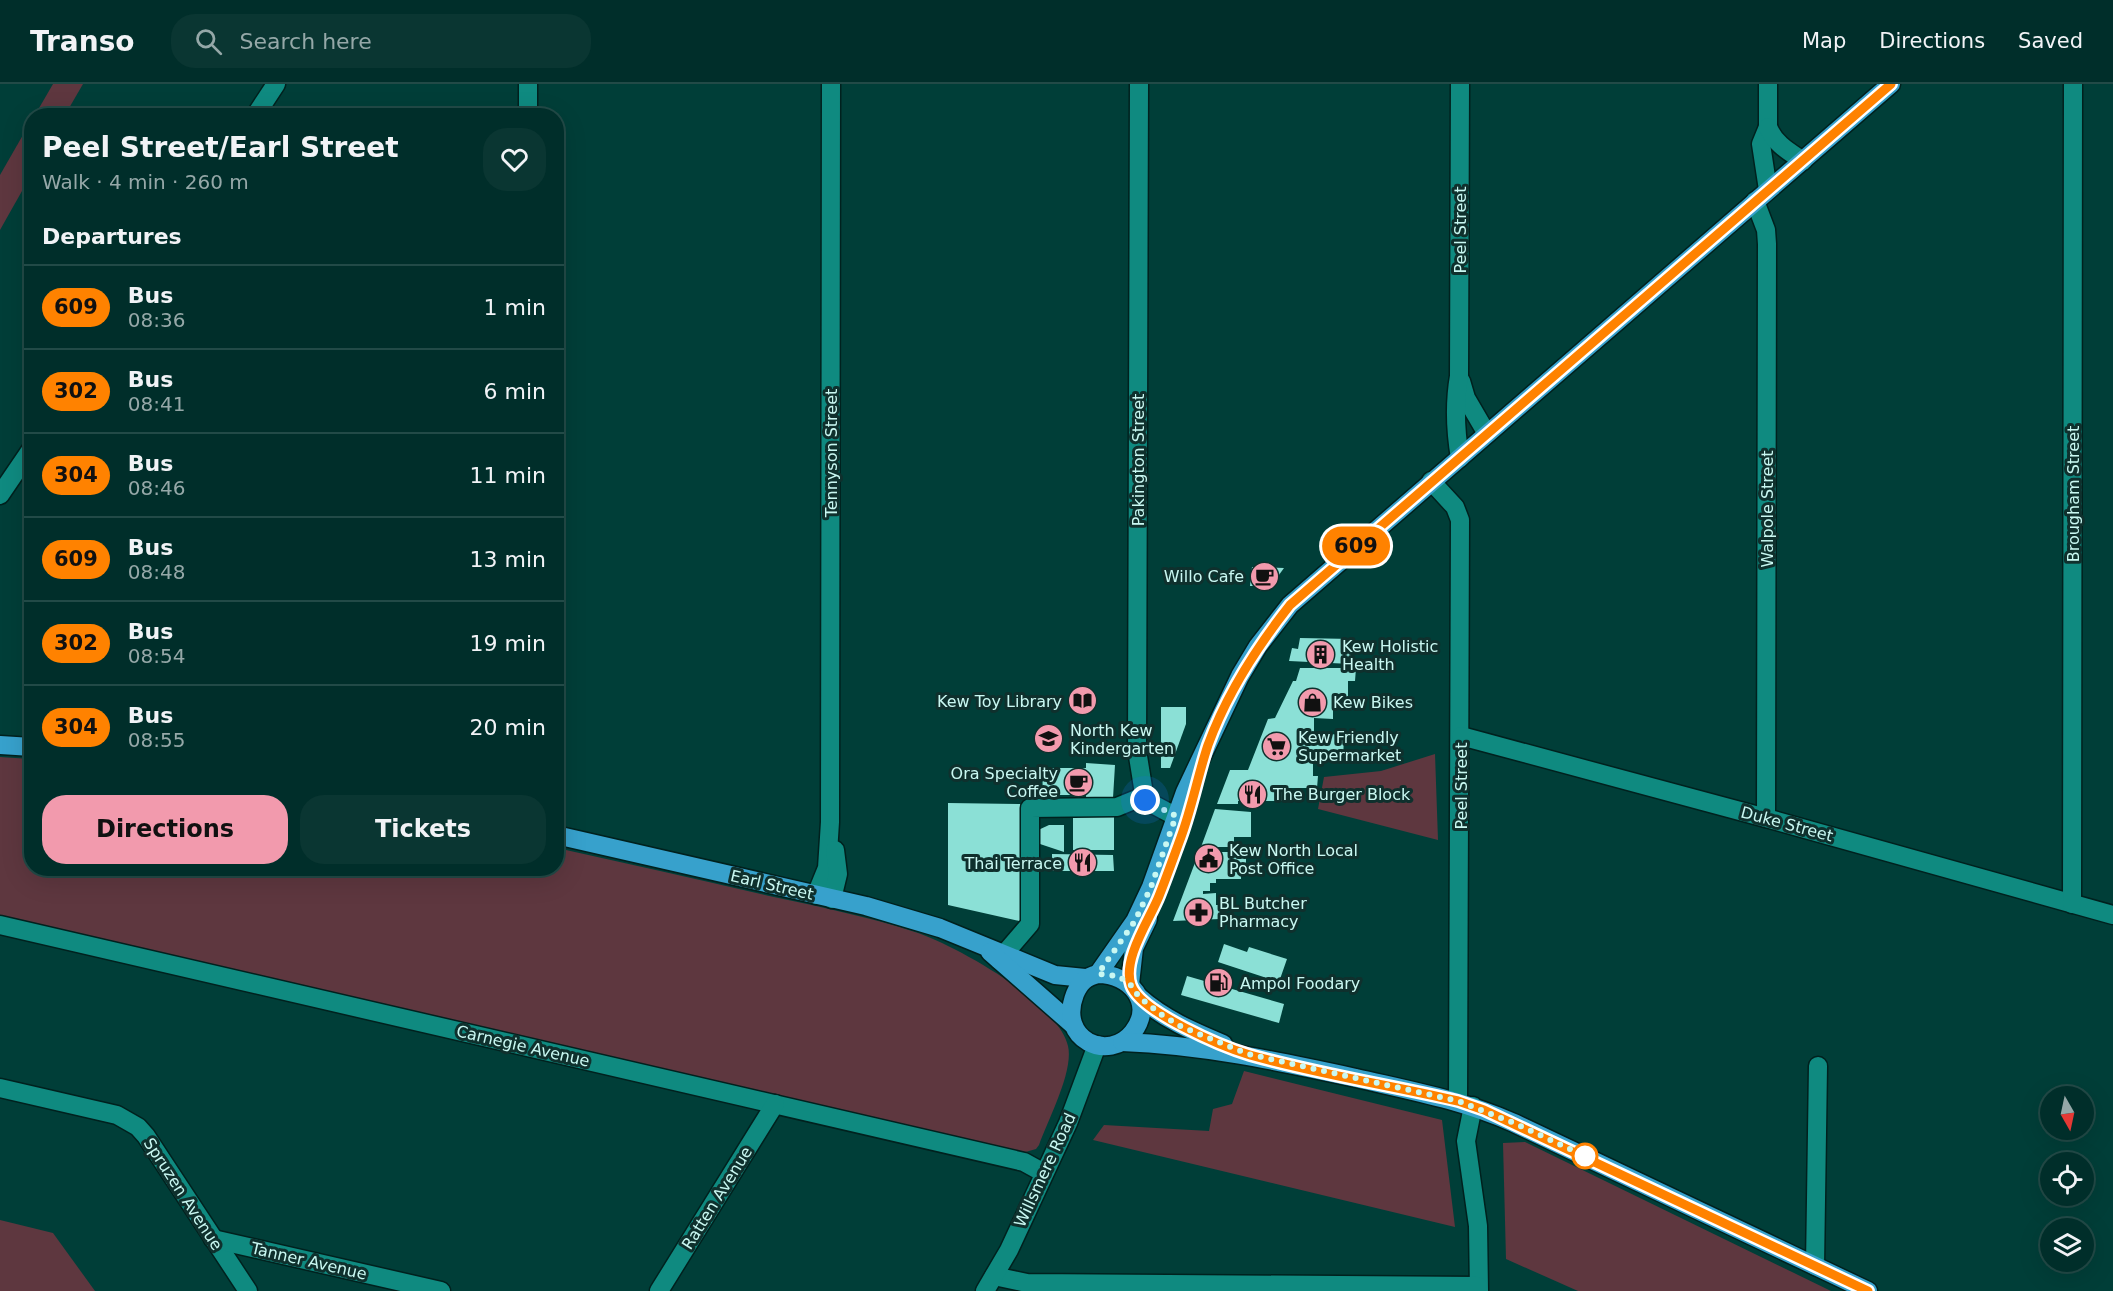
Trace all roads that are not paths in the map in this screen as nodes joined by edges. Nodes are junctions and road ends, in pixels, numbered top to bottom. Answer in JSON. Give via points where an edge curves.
{"nodes":[{"id":1,"x":276,"y":84,"type":"edge"},
{"id":2,"x":528,"y":84,"type":"edge"},
{"id":3,"x":831,"y":84,"type":"edge"},
{"id":4,"x":1139,"y":84,"type":"edge"},
{"id":5,"x":1460,"y":84,"type":"edge"},
{"id":6,"x":1768,"y":84,"type":"edge"},
{"id":7,"x":1891,"y":84,"type":"edge"},
{"id":8,"x":2073,"y":84,"type":"edge"},
{"id":9,"x":260,"y":108,"type":"edge"},
{"id":10,"x":528,"y":108,"type":"edge"},
{"id":11,"x":1768,"y":127,"type":"junction"},
{"id":12,"x":1803,"y":161,"type":"junction"},
{"id":13,"x":1761,"y":195,"type":"junction"},
{"id":14,"x":1459,"y":376,"type":"junction"},
{"id":15,"x":1486,"y":434,"type":"junction"},
{"id":16,"x":1460,"y":458,"type":"junction"},
{"id":17,"x":24,"y":460,"type":"edge"},
{"id":18,"x":1431,"y":481,"type":"junction"},
{"id":19,"x":0,"y":495,"type":"edge"},
{"id":20,"x":1461,"y":736,"type":"junction"},
{"id":21,"x":0,"y":745,"type":"edge"},
{"id":22,"x":24,"y":746,"type":"edge"},
{"id":23,"x":1208,"y":748,"type":"junction"},
{"id":24,"x":1144,"y":796,"type":"junction"},
{"id":25,"x":1176,"y":816,"type":"junction"},
{"id":26,"x":1766,"y":818,"type":"junction"},
{"id":27,"x":564,"y":837,"type":"edge"},
{"id":28,"x":824,"y":897,"type":"junction"},
{"id":29,"x":2072,"y":904,"type":"junction"},
{"id":30,"x":2113,"y":915,"type":"edge"},
{"id":31,"x":0,"y":925,"type":"edge"},
{"id":32,"x":1002,"y":957,"type":"junction"},
{"id":33,"x":1092,"y":976,"type":"junction"},
{"id":34,"x":1135,"y":990,"type":"junction"},
{"id":35,"x":1072,"y":1024,"type":"junction"},
{"id":36,"x":1122,"y":1042,"type":"junction"},
{"id":37,"x":1097,"y":1045,"type":"junction"},
{"id":38,"x":1248,"y":1054,"type":"junction"},
{"id":39,"x":1818,"y":1066,"type":"dead end"},
{"id":40,"x":0,"y":1088,"type":"edge"},
{"id":41,"x":1466,"y":1103,"type":"junction"},
{"id":42,"x":775,"y":1104,"type":"junction"},
{"id":43,"x":1044,"y":1173,"type":"junction"},
{"id":44,"x":213,"y":1239,"type":"junction"},
{"id":45,"x":1815,"y":1266,"type":"junction"},
{"id":46,"x":989,"y":1284,"type":"edge"},
{"id":47,"x":1479,"y":1289,"type":"edge"},
{"id":48,"x":248,"y":1291,"type":"edge"},
{"id":49,"x":441,"y":1291,"type":"edge"},
{"id":50,"x":659,"y":1291,"type":"edge"},
{"id":51,"x":1869,"y":1291,"type":"edge"}],
"edges":[{"from":1,"to":9,"type":"street"},
{"from":2,"to":10,"type":"street"},
{"from":3,"to":28,"type":"street","name":"Tennyson Street","via":[[830,822],[838,874]]},
{"from":4,"to":24,"type":"street","name":"Pakington Street","via":[[1137,750]]},
{"from":5,"to":14,"type":"street","name":"Peel Street"},
{"from":6,"to":11,"type":"street","name":"Walpole Street"},
{"from":7,"to":12,"type":"main road"},
{"from":8,"to":29,"type":"street","name":"Brougham Street"},
{"from":11,"to":12,"type":"street","via":[[1780,147]]},
{"from":11,"to":13,"type":"street","name":"Walpole Street","via":[[1761,144]]},
{"from":12,"to":13,"type":"main road"},
{"from":13,"to":15,"type":"main road"},
{"from":13,"to":26,"type":"street","name":"Walpole Street","via":[[1767,244]]},
{"from":14,"to":15,"type":"street","name":"Peel Street"},
{"from":14,"to":16,"type":"street","name":"Peel Street","via":[[1454,406]]},
{"from":15,"to":16,"type":"main road"},
{"from":16,"to":18,"type":"main road"},
{"from":17,"to":19,"type":"street"},
{"from":18,"to":20,"type":"street","name":"Peel Street","via":[[1455,507],[1460,520]]},
{"from":18,"to":23,"type":"main road","via":[[1290,605],[1240,676]]},
{"from":20,"to":26,"type":"street","name":"Duke Street"},
{"from":20,"to":41,"type":"street","name":"Peel Street"},
{"from":21,"to":22,"type":"main road"},
{"from":23,"to":25,"type":"main road"},
{"from":23,"to":34,"type":"main road","via":[[1159,897],[1138,935],[1131,962]]},
{"from":24,"to":25,"type":"street","via":[[1149,804]]},
{"from":24,"to":32,"type":"street","via":[[1117,807],[1030,808],[1030,924]]},
{"from":25,"to":33,"type":"main road","via":[[1135,921]]},
{"from":26,"to":29,"type":"street","name":"Duke Street"},
{"from":27,"to":28,"type":"main road","name":"Earl Street"},
{"from":28,"to":32,"type":"main road","name":"Earl Street","via":[[940,928]]},
{"from":29,"to":30,"type":"street","name":"Duke Street"},
{"from":31,"to":42,"type":"street","name":"Carnegie Avenue"},
{"from":32,"to":33,"type":"main road","name":"Earl Street","via":[[1055,975]]},
{"from":32,"to":35,"type":"main road","name":"Earl Street"},
{"from":33,"to":34,"type":"main road","via":[[1118,976]]},
{"from":33,"to":35,"type":"main road","via":[[1078,986],[1072,1001]]},
{"from":34,"to":36,"type":"main road","via":[[1141,1010],[1139,1022]]},
{"from":34,"to":38,"type":"main road","via":[[1155,1010],[1182,1027]]},
{"from":35,"to":37,"type":"main road","via":[[1079,1035]]},
{"from":36,"to":37,"type":"main road"},
{"from":36,"to":38,"type":"main road"},
{"from":37,"to":43,"type":"street","name":"Willsmere Road","via":[[1068,1123]]},
{"from":38,"to":41,"type":"main road"},
{"from":39,"to":45,"type":"street"},
{"from":40,"to":44,"type":"street","name":"Spruzen Avenue","via":[[117,1115],[138,1127]]},
{"from":41,"to":45,"type":"main road"},
{"from":41,"to":47,"type":"street","name":"Peel Street","via":[[1466,1141],[1478,1226]]},
{"from":42,"to":43,"type":"street","name":"Carnegie Avenue","via":[[1024,1162]]},
{"from":42,"to":50,"type":"street","name":"Ratten Avenue"},
{"from":43,"to":46,"type":"street","name":"Willsmere Road"},
{"from":44,"to":48,"type":"street","name":"Spruzen Avenue"},
{"from":44,"to":49,"type":"street","name":"Tanner Avenue"},
{"from":45,"to":51,"type":"main road"},
{"from":46,"to":47,"type":"street","via":[[1008,1281]]}]}
